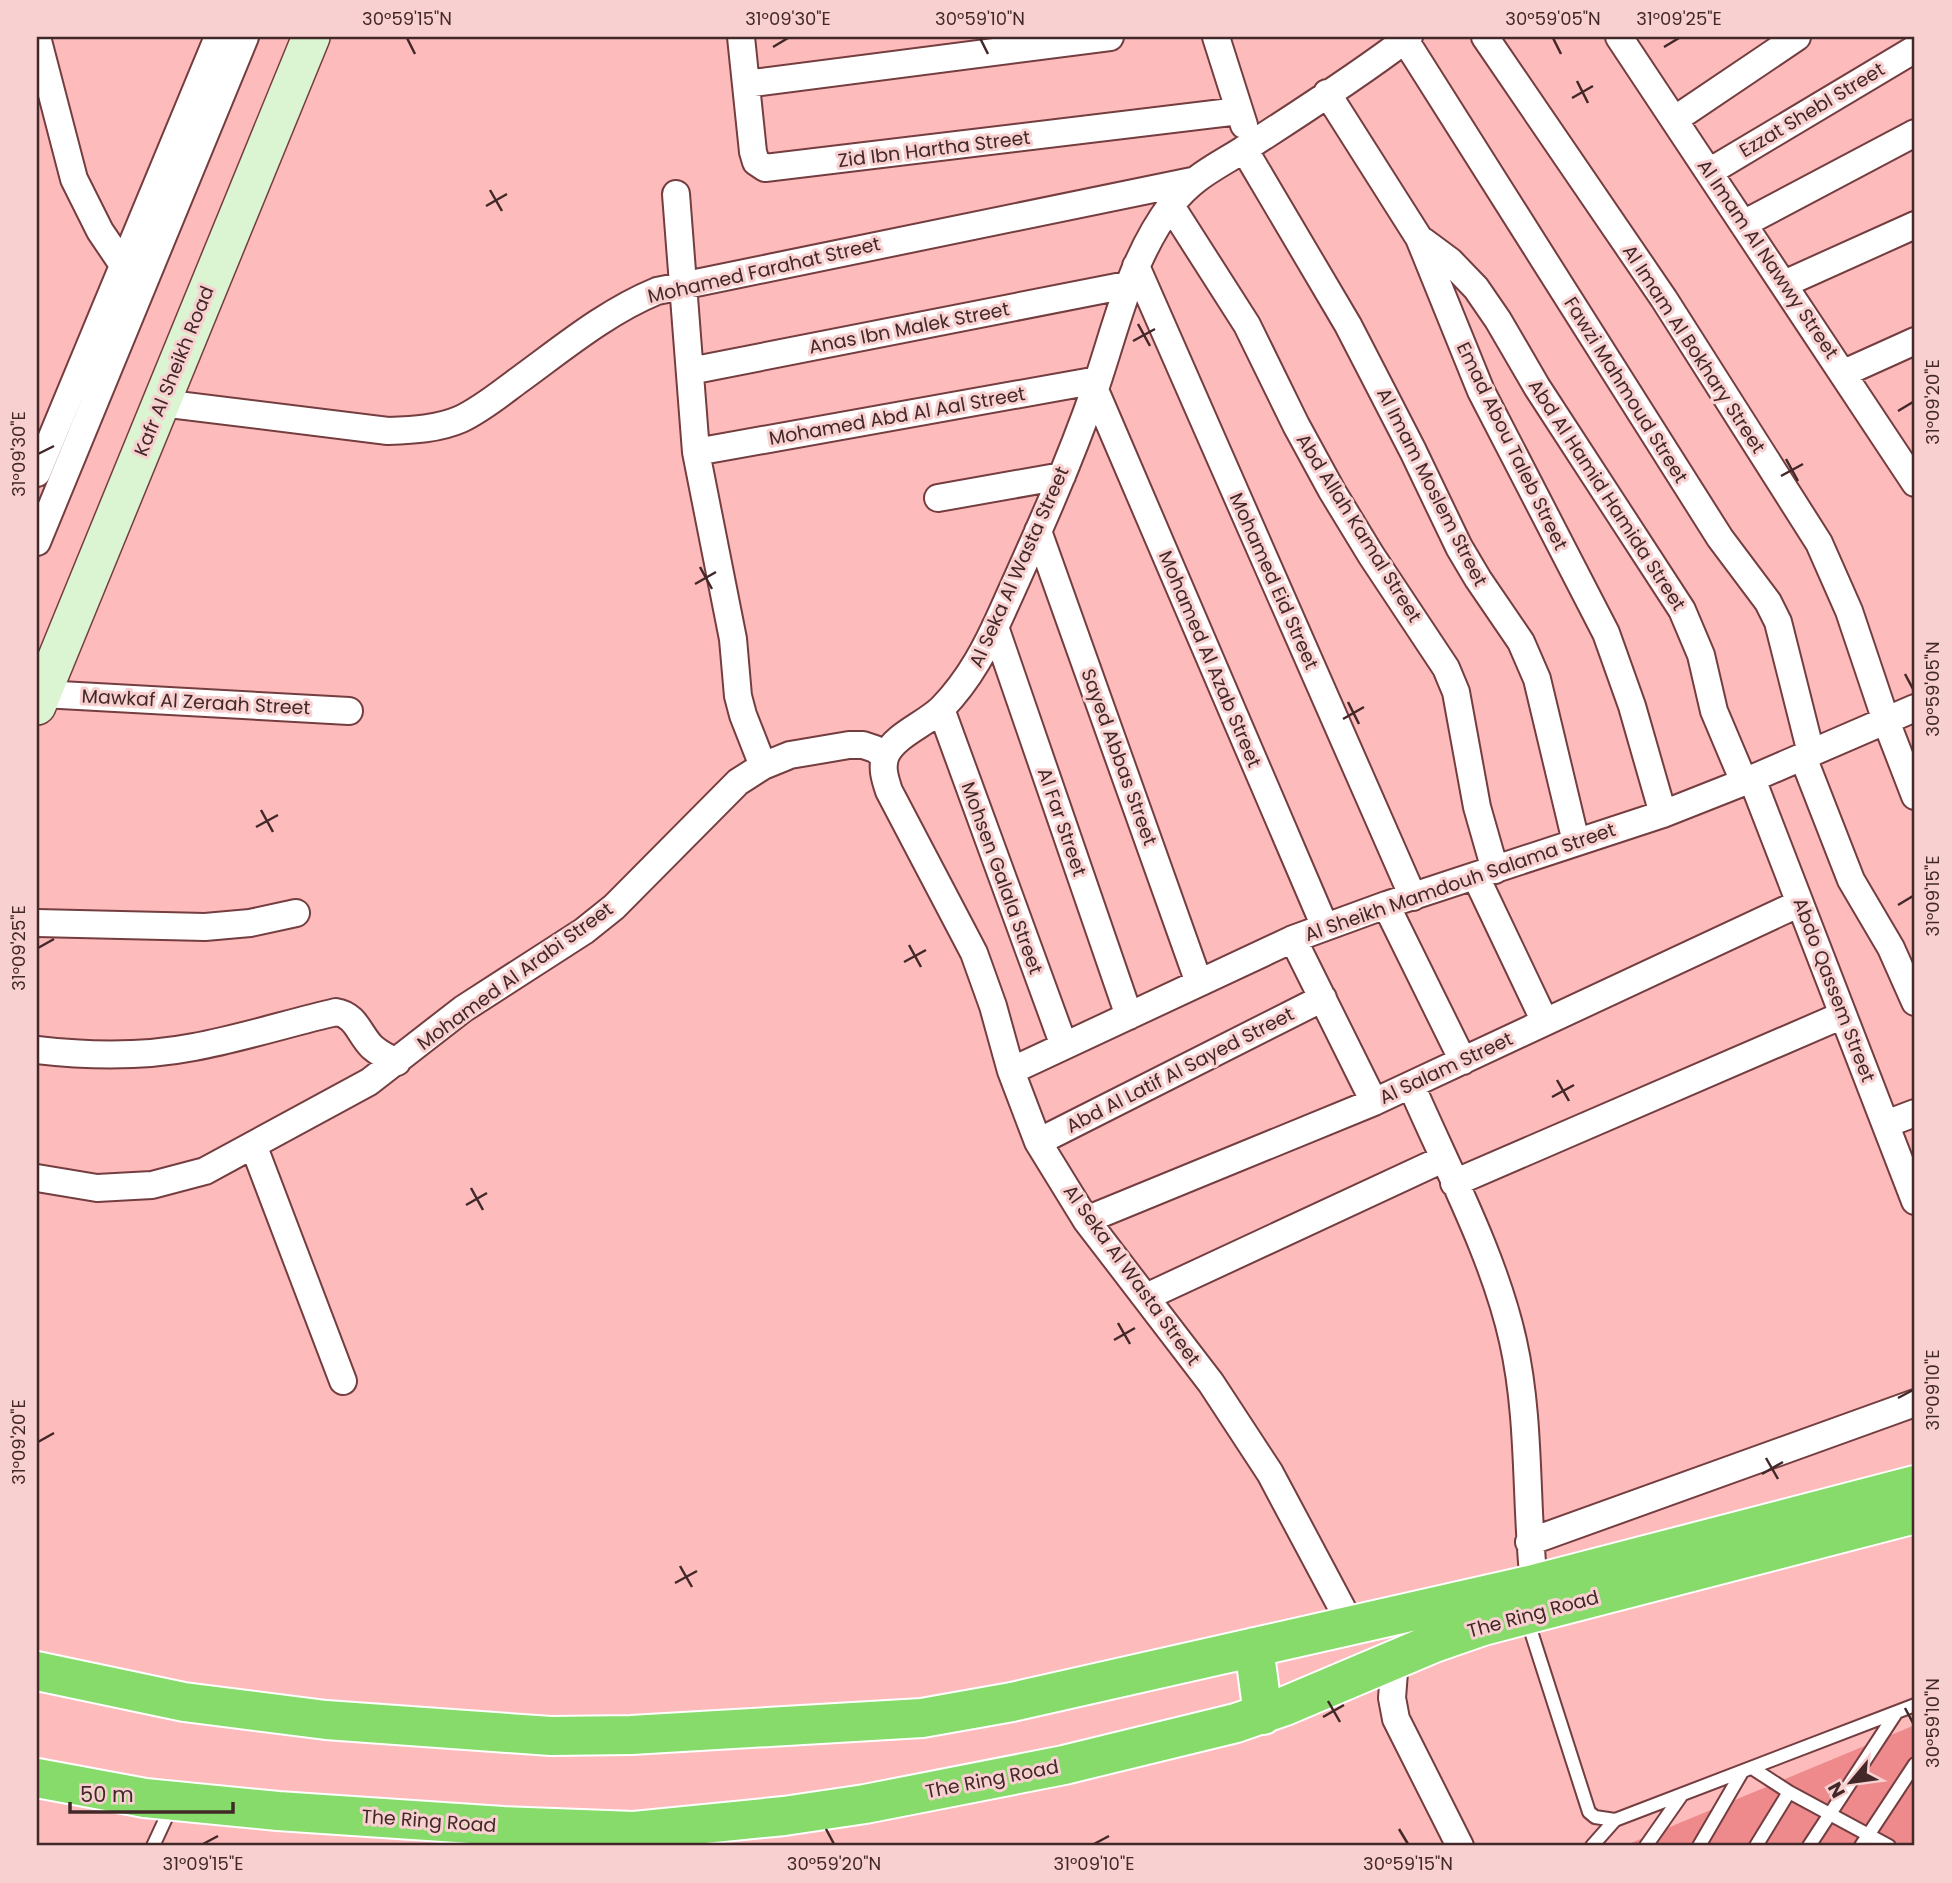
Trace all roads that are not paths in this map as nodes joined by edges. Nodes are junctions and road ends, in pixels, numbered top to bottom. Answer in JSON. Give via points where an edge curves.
{"nodes":[{"id":1,"x":37,"y":37,"type":"edge"},
{"id":2,"x":218,"y":37,"type":"edge"},
{"id":3,"x":245,"y":37,"type":"edge"},
{"id":4,"x":741,"y":37,"type":"edge"},
{"id":5,"x":1110,"y":37,"type":"edge"},
{"id":6,"x":1216,"y":37,"type":"edge"},
{"id":7,"x":1485,"y":37,"type":"edge"},
{"id":8,"x":1619,"y":37,"type":"edge"},
{"id":9,"x":1797,"y":37,"type":"edge"},
{"id":10,"x":301,"y":38,"type":"edge"},
{"id":11,"x":1407,"y":39,"type":"edge"},
{"id":12,"x":1915,"y":49,"type":"edge"},
{"id":13,"x":746,"y":84,"type":"junction"},
{"id":14,"x":1327,"y":93,"type":"junction"},
{"id":15,"x":1239,"y":111,"type":"junction"},
{"id":16,"x":1674,"y":120,"type":"junction"},
{"id":17,"x":1915,"y":133,"type":"edge"},
{"id":18,"x":1247,"y":147,"type":"junction"},
{"id":19,"x":1709,"y":172,"type":"junction"},
{"id":20,"x":1192,"y":181,"type":"junction"},
{"id":21,"x":676,"y":194,"type":"dead end"},
{"id":22,"x":229,"y":205,"type":"junction"},
{"id":23,"x":1171,"y":206,"type":"junction"},
{"id":24,"x":1743,"y":223,"type":"junction"},
{"id":25,"x":1915,"y":225,"type":"edge"},
{"id":26,"x":1419,"y":238,"type":"junction"},
{"id":27,"x":123,"y":265,"type":"junction"},
{"id":28,"x":1132,"y":275,"type":"junction"},
{"id":29,"x":683,"y":284,"type":"junction"},
{"id":30,"x":1784,"y":284,"type":"junction"},
{"id":31,"x":1915,"y":341,"type":"edge"},
{"id":32,"x":690,"y":371,"type":"junction"},
{"id":33,"x":1844,"y":373,"type":"junction"},
{"id":34,"x":1096,"y":385,"type":"junction"},
{"id":35,"x":161,"y":403,"type":"junction"},
{"id":36,"x":1905,"y":445,"type":"edge"},
{"id":37,"x":696,"y":452,"type":"junction"},
{"id":38,"x":37,"y":473,"type":"edge"},
{"id":39,"x":1062,"y":476,"type":"junction"},
{"id":40,"x":1915,"y":483,"type":"edge"},
{"id":41,"x":939,"y":498,"type":"dead end"},
{"id":42,"x":1038,"y":531,"type":"junction"},
{"id":43,"x":37,"y":542,"type":"edge"},
{"id":44,"x":995,"y":627,"type":"junction"},
{"id":45,"x":37,"y":648,"type":"edge"},
{"id":46,"x":39,"y":700,"type":"edge"},
{"id":47,"x":1915,"y":708,"type":"edge"},
{"id":48,"x":941,"y":709,"type":"junction"},
{"id":49,"x":349,"y":711,"type":"dead end"},
{"id":50,"x":1886,"y":721,"type":"junction"},
{"id":51,"x":1807,"y":755,"type":"junction"},
{"id":52,"x":885,"y":757,"type":"junction"},
{"id":53,"x":763,"y":766,"type":"junction"},
{"id":54,"x":1748,"y":781,"type":"junction"},
{"id":55,"x":1915,"y":796,"type":"edge"},
{"id":56,"x":1663,"y":814,"type":"junction"},
{"id":57,"x":1576,"y":842,"type":"junction"},
{"id":58,"x":1486,"y":874,"type":"junction"},
{"id":59,"x":1413,"y":897,"type":"junction"},
{"id":60,"x":1800,"y":902,"type":"junction"},
{"id":61,"x":1385,"y":905,"type":"junction"},
{"id":62,"x":296,"y":913,"type":"dead end"},
{"id":63,"x":37,"y":923,"type":"edge"},
{"id":64,"x":1325,"y":927,"type":"junction"},
{"id":65,"x":1293,"y":939,"type":"junction"},
{"id":66,"x":1199,"y":983,"type":"junction"},
{"id":67,"x":1323,"y":998,"type":"junction"},
{"id":68,"x":1915,"y":1002,"type":"edge"},
{"id":69,"x":1843,"y":1015,"type":"junction"},
{"id":70,"x":1129,"y":1016,"type":"junction"},
{"id":71,"x":1545,"y":1022,"type":"junction"},
{"id":72,"x":1064,"y":1046,"type":"junction"},
{"id":73,"x":37,"y":1050,"type":"edge"},
{"id":74,"x":1463,"y":1060,"type":"junction"},
{"id":75,"x":397,"y":1062,"type":"junction"},
{"id":76,"x":1011,"y":1071,"type":"junction"},
{"id":77,"x":1411,"y":1085,"type":"junction"},
{"id":78,"x":1374,"y":1102,"type":"junction"},
{"id":79,"x":1915,"y":1113,"type":"edge"},
{"id":80,"x":1886,"y":1124,"type":"junction"},
{"id":81,"x":1038,"y":1142,"type":"junction"},
{"id":82,"x":254,"y":1147,"type":"junction"},
{"id":83,"x":1443,"y":1159,"type":"junction"},
{"id":84,"x":37,"y":1178,"type":"edge"},
{"id":85,"x":1454,"y":1183,"type":"junction"},
{"id":86,"x":1915,"y":1201,"type":"edge"},
{"id":87,"x":1086,"y":1220,"type":"junction"},
{"id":88,"x":1146,"y":1297,"type":"junction"},
{"id":89,"x":344,"y":1381,"type":"dead end"},
{"id":90,"x":1915,"y":1403,"type":"edge"},
{"id":91,"x":1915,"y":1485,"type":"edge"},
{"id":92,"x":1915,"y":1514,"type":"edge"},
{"id":93,"x":1529,"y":1542,"type":"junction"},
{"id":94,"x":1655,"y":1567,"type":"junction"},
{"id":95,"x":1530,"y":1600,"type":"junction"},
{"id":96,"x":1351,"y":1625,"type":"junction"},
{"id":97,"x":1254,"y":1647,"type":"junction"},
{"id":98,"x":1395,"y":1658,"type":"junction"},
{"id":99,"x":37,"y":1671,"type":"edge"},
{"id":100,"x":1915,"y":1705,"type":"edge"},
{"id":101,"x":1896,"y":1713,"type":"junction"},
{"id":102,"x":1263,"y":1715,"type":"junction"},
{"id":103,"x":1915,"y":1765,"type":"edge"},
{"id":104,"x":1747,"y":1770,"type":"junction"},
{"id":105,"x":37,"y":1778,"type":"edge"},
{"id":106,"x":1789,"y":1792,"type":"junction"},
{"id":107,"x":1682,"y":1795,"type":"junction"},
{"id":108,"x":174,"y":1801,"type":"junction"},
{"id":109,"x":1829,"y":1813,"type":"junction"},
{"id":110,"x":1615,"y":1820,"type":"junction"},
{"id":111,"x":634,"y":1831,"type":"junction"},
{"id":112,"x":1864,"y":1841,"type":"edge"},
{"id":113,"x":153,"y":1846,"type":"edge"},
{"id":114,"x":552,"y":1846,"type":"edge"},
{"id":115,"x":1460,"y":1846,"type":"edge"},
{"id":116,"x":1592,"y":1846,"type":"edge"},
{"id":117,"x":1646,"y":1846,"type":"edge"},
{"id":118,"x":1699,"y":1846,"type":"edge"},
{"id":119,"x":1756,"y":1846,"type":"edge"},
{"id":120,"x":1809,"y":1846,"type":"edge"},
{"id":121,"x":1889,"y":1846,"type":"edge"}],
"edges":[{"from":1,"to":27,"type":"street","via":[[74,179]]},
{"from":2,"to":27,"type":"street"},
{"from":3,"to":43,"type":"street"},
{"from":4,"to":13,"type":"street","name":"Zid Ibn Hartha Street"},
{"from":5,"to":13,"type":"street"},
{"from":6,"to":15,"type":"street","name":"Al Imam Moslem Street"},
{"from":7,"to":50,"type":"street","name":"Al Imam Al Bokhary Street","via":[[1664,299],[1813,533],[1849,611]]},
{"from":8,"to":16,"type":"street","name":"Al Imam Al Nawwy Street"},
{"from":9,"to":16,"type":"street"},
{"from":10,"to":22,"type":"street","name":"Kafr Al Sheikh Road"},
{"from":11,"to":14,"type":"street","name":"Al Seka Al Wasta Street"},
{"from":11,"to":51,"type":"street","name":"Fawzi Mahmoud Street","via":[[1720,538],[1768,602],[1777,622]]},
{"from":12,"to":19,"type":"street","name":"Ezzat Shebl Street"},
{"from":13,"to":15,"type":"street","name":"Zid Ibn Hartha Street","via":[[753,152],[756,162],[765,168]]},
{"from":14,"to":18,"type":"street","name":"Al Seka Al Wasta Street"},
{"from":14,"to":26,"type":"street","name":"Emad Abou Taleb Street"},
{"from":15,"to":18,"type":"street","name":"Al Imam Moslem Street"},
{"from":16,"to":19,"type":"street","name":"Al Imam Al Nawwy Street"},
{"from":17,"to":24,"type":"street"},
{"from":18,"to":20,"type":"street","name":"Al Seka Al Wasta Street"},
{"from":18,"to":57,"type":"street","name":"Al Imam Moslem Street","via":[[1348,325],[1459,547],[1521,642],[1537,679]]},
{"from":19,"to":24,"type":"street","name":"Al Imam Al Nawwy Street"},
{"from":20,"to":23,"type":"street","name":"Al Seka Al Wasta Street"},
{"from":20,"to":29,"type":"street","name":"Mohamed Farahat Street"},
{"from":21,"to":29,"type":"street"},
{"from":22,"to":35,"type":"street","name":"Kafr Al Sheikh Road"},
{"from":22,"to":45,"type":"street","name":"Kafr Al Sheikh Road"},
{"from":23,"to":28,"type":"street","name":"Al Seka Al Wasta Street"},
{"from":23,"to":58,"type":"street","name":"Abd Allah Kamal Street","via":[[1247,325],[1332,491],[1446,668],[1456,692]]},
{"from":24,"to":30,"type":"street","name":"Al Imam Al Nawwy Street"},
{"from":25,"to":30,"type":"street"},
{"from":26,"to":54,"type":"street","name":"Abd Al Hamid Hamida Street","via":[[1450,261],[1498,320],[1536,387],[1682,610],[1701,655],[1714,711]]},
{"from":26,"to":56,"type":"street","name":"Emad Abou Taleb Street","via":[[1481,391],[1606,633]]},
{"from":27,"to":38,"type":"street"},
{"from":28,"to":32,"type":"street","name":"Anas Ibn Malek Street"},
{"from":28,"to":34,"type":"street","name":"Al Seka Al Wasta Street"},
{"from":28,"to":59,"type":"street","name":"Mohamed Eid Street"},
{"from":29,"to":32,"type":"street"},
{"from":29,"to":35,"type":"street","name":"Mohamed Farahat Street","via":[[635,300],[460,420],[421,430],[388,431]]},
{"from":30,"to":33,"type":"street","name":"Al Imam Al Nawwy Street"},
{"from":31,"to":33,"type":"street"},
{"from":32,"to":37,"type":"street"},
{"from":33,"to":36,"type":"street","name":"Al Imam Al Nawwy Street"},
{"from":34,"to":37,"type":"street","name":"Mohamed Abd Al Aal Street"},
{"from":34,"to":39,"type":"street","name":"Al Seka Al Wasta Street"},
{"from":34,"to":64,"type":"street","name":"Mohamed Al Azab Street"},
{"from":35,"to":46,"type":"street","name":"Kafr Al Sheikh Road"},
{"from":36,"to":40,"type":"street","name":"Al Imam Al Nawwy Street"},
{"from":37,"to":53,"type":"street","via":[[733,639],[738,696]]},
{"from":39,"to":41,"type":"street"},
{"from":39,"to":42,"type":"street","name":"Al Seka Al Wasta Street"},
{"from":42,"to":44,"type":"street","name":"Al Seka Al Wasta Street"},
{"from":42,"to":66,"type":"street","name":"Sayed Abbas Street"},
{"from":44,"to":48,"type":"street","name":"Al Seka Al Wasta Street","via":[[973,671]]},
{"from":44,"to":70,"type":"street","name":"Al Far Street"},
{"from":46,"to":49,"type":"street","name":"Mawkaf Al Zeraah Street"},
{"from":47,"to":50,"type":"street","name":"Al Sheikh Mamdouh Salama Street"},
{"from":48,"to":52,"type":"street","name":"Al Seka Al Wasta Street","via":[[895,741]]},
{"from":48,"to":72,"type":"street","name":"Mohsen Galala Street"},
{"from":50,"to":51,"type":"street","name":"Al Sheikh Mamdouh Salama Street"},
{"from":50,"to":55,"type":"street","name":"Al Imam Al Bokhary Street"},
{"from":51,"to":54,"type":"street","name":"Al Sheikh Mamdouh Salama Street"},
{"from":51,"to":68,"type":"street","name":"Fawzi Mahmoud Street","via":[[1851,880],[1891,948]]},
{"from":52,"to":53,"type":"street","name":"Mohamed Al Arabi Street","via":[[863,745],[849,745],[790,755]]},
{"from":52,"to":76,"type":"street","name":"Al Seka Al Wasta Street","via":[[883,774],[889,791],[974,953]]},
{"from":53,"to":75,"type":"street","name":"Mohamed Al Arabi Street","via":[[715,803],[599,919],[463,1009]]},
{"from":54,"to":56,"type":"street","name":"Al Sheikh Mamdouh Salama Street"},
{"from":54,"to":60,"type":"street","name":"Abdo Qassem Street"},
{"from":56,"to":57,"type":"street","name":"Al Sheikh Mamdouh Salama Street"},
{"from":57,"to":58,"type":"street","name":"Al Sheikh Mamdouh Salama Street"},
{"from":58,"to":59,"type":"street","name":"Al Sheikh Mamdouh Salama Street"},
{"from":58,"to":71,"type":"street","name":"Abd Allah Kamal Street"},
{"from":59,"to":61,"type":"street","name":"Al Sheikh Mamdouh Salama Street"},
{"from":60,"to":69,"type":"street","name":"Abdo Qassem Street"},
{"from":60,"to":71,"type":"street","name":"Al Salam Street"},
{"from":61,"to":64,"type":"street","name":"Al Sheikh Mamdouh Salama Street"},
{"from":61,"to":74,"type":"street"},
{"from":62,"to":63,"type":"street","via":[[205,927]]},
{"from":64,"to":65,"type":"street","name":"Al Sheikh Mamdouh Salama Street"},
{"from":65,"to":66,"type":"street","name":"Al Sheikh Mamdouh Salama Street"},
{"from":65,"to":67,"type":"street"},
{"from":66,"to":70,"type":"street","name":"Al Sheikh Mamdouh Salama Street"},
{"from":67,"to":78,"type":"street"},
{"from":67,"to":81,"type":"street","name":"Abd Al Latif Al Sayed Street"},
{"from":69,"to":80,"type":"street","name":"Abdo Qassem Street"},
{"from":69,"to":85,"type":"street"},
{"from":70,"to":72,"type":"street","name":"Al Sheikh Mamdouh Salama Street"},
{"from":71,"to":74,"type":"street","name":"Al Salam Street"},
{"from":72,"to":76,"type":"street","name":"Al Sheikh Mamdouh Salama Street"},
{"from":73,"to":75,"type":"street","via":[[99,1054],[193,1047],[336,1012],[352,1018],[373,1048]]},
{"from":74,"to":77,"type":"street","name":"Al Salam Street"},
{"from":75,"to":82,"type":"street","name":"Mohamed Al Arabi Street"},
{"from":76,"to":81,"type":"street","name":"Al Seka Al Wasta Street"},
{"from":77,"to":78,"type":"street","name":"Al Salam Street"},
{"from":77,"to":83,"type":"street"},
{"from":78,"to":87,"type":"street","name":"Al Salam Street"},
{"from":79,"to":80,"type":"street"},
{"from":80,"to":86,"type":"street","name":"Abdo Qassem Street"},
{"from":81,"to":87,"type":"street","name":"Al Seka Al Wasta Street"},
{"from":82,"to":84,"type":"street","name":"Mohamed Al Arabi Street","via":[[205,1171],[152,1185],[97,1188]]},
{"from":82,"to":89,"type":"street"},
{"from":83,"to":85,"type":"street"},
{"from":83,"to":88,"type":"street"},
{"from":85,"to":93,"type":"street","via":[[1499,1290],[1513,1340],[1522,1392]]},
{"from":87,"to":88,"type":"street","name":"Al Seka Al Wasta Street"},
{"from":88,"to":96,"type":"street","name":"Al Seka Al Wasta Street","via":[[1211,1383],[1270,1473]]},
{"from":90,"to":93,"type":"street"},
{"from":91,"to":94,"type":"highway","name":"The Ring Road"},
{"from":92,"to":94,"type":"highway","name":"The Ring Road"},
{"from":93,"to":95,"type":"street"},
{"from":94,"to":95,"type":"highway","name":"The Ring Road"},
{"from":95,"to":96,"type":"highway","name":"The Ring Road"},
{"from":95,"to":98,"type":"highway","name":"The Ring Road","via":[[1483,1626]]},
{"from":95,"to":110,"type":"lane","via":[[1589,1812]]},
{"from":96,"to":97,"type":"highway","name":"The Ring Road"},
{"from":97,"to":99,"type":"highway","name":"The Ring Road","via":[[922,1718],[631,1735],[551,1736],[327,1720],[184,1702]]},
{"from":97,"to":102,"type":"highway"},
{"from":98,"to":102,"type":"highway","name":"The Ring Road"},
{"from":98,"to":115,"type":"street","via":[[1392,1698],[1396,1719]]},
{"from":100,"to":101,"type":"lane"},
{"from":101,"to":104,"type":"lane"},
{"from":101,"to":109,"type":"lane"},
{"from":102,"to":111,"type":"highway","name":"The Ring Road","via":[[1065,1765],[864,1804]]},
{"from":103,"to":112,"type":"lane"},
{"from":104,"to":106,"type":"lane"},
{"from":104,"to":107,"type":"lane"},
{"from":104,"to":118,"type":"lane"},
{"from":105,"to":108,"type":"highway","name":"The Ring Road"},
{"from":106,"to":109,"type":"lane"},
{"from":106,"to":119,"type":"lane"},
{"from":107,"to":110,"type":"lane"},
{"from":107,"to":117,"type":"lane"},
{"from":108,"to":111,"type":"highway","name":"The Ring Road","via":[[424,1821]]},
{"from":108,"to":113,"type":"lane"},
{"from":109,"to":112,"type":"lane"},
{"from":109,"to":120,"type":"lane"},
{"from":110,"to":116,"type":"lane"},
{"from":111,"to":114,"type":"highway"},
{"from":112,"to":121,"type":"lane"}]}
